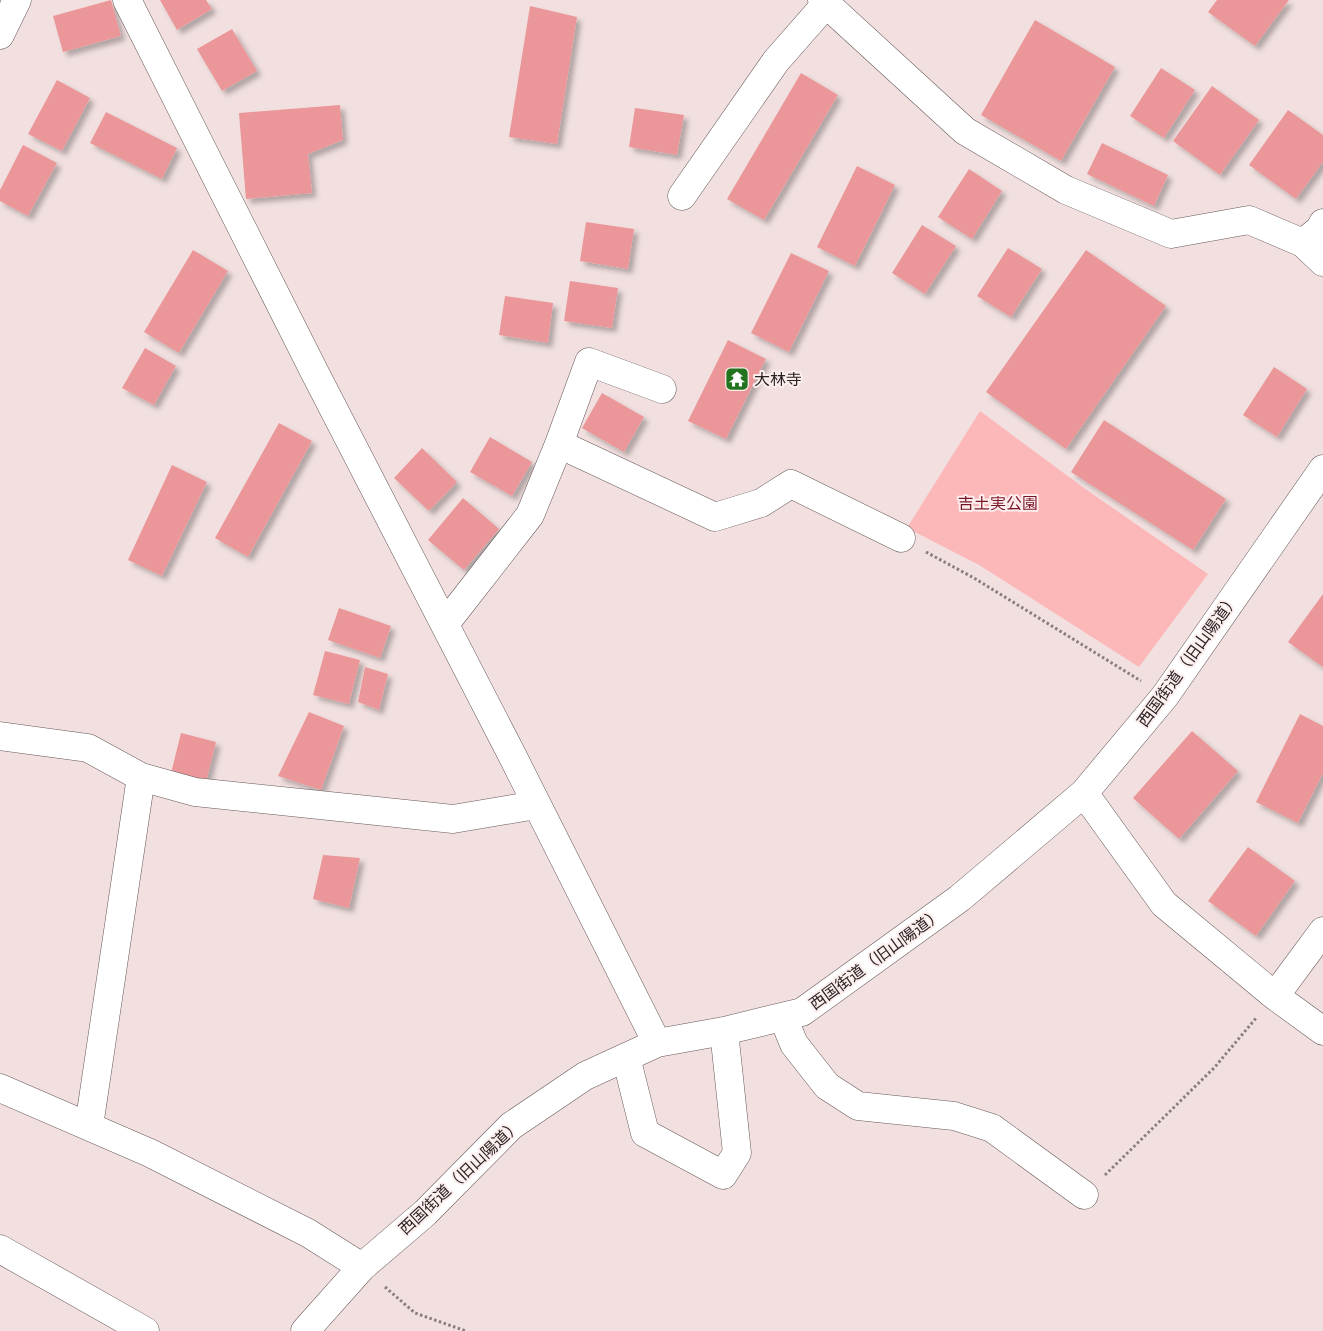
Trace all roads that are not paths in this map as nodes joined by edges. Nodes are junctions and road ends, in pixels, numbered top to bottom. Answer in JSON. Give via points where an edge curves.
{"nodes":[{"id":1,"x":16,"y":0,"type":"edge"},
{"id":2,"x":127,"y":0,"type":"edge"},
{"id":3,"x":824,"y":2,"type":"edge"},
{"id":4,"x":1,"y":31,"type":"edge"},
{"id":5,"x":682,"y":196,"type":"dead end"},
{"id":6,"x":1323,"y":223,"type":"edge"},
{"id":7,"x":1303,"y":244,"type":"junction"},
{"id":8,"x":1323,"y":262,"type":"edge"},
{"id":9,"x":662,"y":389,"type":"dead end"},
{"id":10,"x":559,"y":444,"type":"junction"},
{"id":11,"x":1323,"y":469,"type":"edge"},
{"id":12,"x":900,"y":538,"type":"road end"},
{"id":13,"x":445,"y":624,"type":"junction"},
{"id":14,"x":0,"y":736,"type":"edge"},
{"id":15,"x":142,"y":776,"type":"junction"},
{"id":16,"x":1084,"y":793,"type":"junction"},
{"id":17,"x":536,"y":805,"type":"junction"},
{"id":18,"x":1323,"y":931,"type":"edge"},
{"id":19,"x":1275,"y":996,"type":"junction"},
{"id":20,"x":783,"y":1017,"type":"junction"},
{"id":21,"x":724,"y":1031,"type":"junction"},
{"id":22,"x":1323,"y":1031,"type":"edge"},
{"id":23,"x":658,"y":1043,"type":"junction"},
{"id":24,"x":626,"y":1057,"type":"junction"},
{"id":25,"x":0,"y":1088,"type":"edge"},
{"id":26,"x":89,"y":1126,"type":"junction"},
{"id":27,"x":1084,"y":1195,"type":"road end"},
{"id":28,"x":0,"y":1249,"type":"edge"},
{"id":29,"x":362,"y":1267,"type":"junction"},
{"id":30,"x":145,"y":1331,"type":"edge"},
{"id":31,"x":305,"y":1331,"type":"edge"}],
"edges":[{"from":1,"to":4,"type":"street"},
{"from":2,"to":13,"type":"street"},
{"from":3,"to":5,"type":"street","via":[[776,61]]},
{"from":3,"to":7,"type":"street","via":[[965,131],[1066,190],[1171,234],[1249,220]]},
{"from":6,"to":7,"type":"street"},
{"from":7,"to":8,"type":"street"},
{"from":9,"to":10,"type":"street","via":[[589,362]]},
{"from":10,"to":12,"type":"street","via":[[715,517],[761,503],[791,484]]},
{"from":10,"to":13,"type":"street","via":[[530,515]]},
{"from":11,"to":16,"type":"street","name":"西国街道（旧山陽道）","via":[[1165,696]]},
{"from":13,"to":17,"type":"street"},
{"from":14,"to":15,"type":"street","via":[[88,748]]},
{"from":15,"to":17,"type":"street","via":[[195,792],[453,819]]},
{"from":15,"to":26,"type":"street"},
{"from":16,"to":19,"type":"street","via":[[1164,904]]},
{"from":16,"to":20,"type":"street","name":"西国街道（旧山陽道）","via":[[960,898],[802,1012]]},
{"from":17,"to":23,"type":"street"},
{"from":18,"to":19,"type":"street"},
{"from":19,"to":22,"type":"street"},
{"from":20,"to":21,"type":"street","name":"西国街道（旧山陽道）"},
{"from":20,"to":27,"type":"street","via":[[794,1044],[827,1086],[858,1106],[954,1116],[992,1128]]},
{"from":21,"to":23,"type":"street","name":"西国街道（旧山陽道）"},
{"from":21,"to":24,"type":"street","via":[[737,1153],[723,1176],[645,1133]]},
{"from":23,"to":24,"type":"street","name":"西国街道（旧山陽道）"},
{"from":24,"to":29,"type":"street","name":"西国街道（旧山陽道）","via":[[585,1076],[511,1126],[425,1213]]},
{"from":25,"to":26,"type":"street"},
{"from":26,"to":29,"type":"street","via":[[150,1153],[308,1233]]},
{"from":28,"to":30,"type":"street"},
{"from":29,"to":31,"type":"street","name":"西国街道（旧山陽道）"}]}
